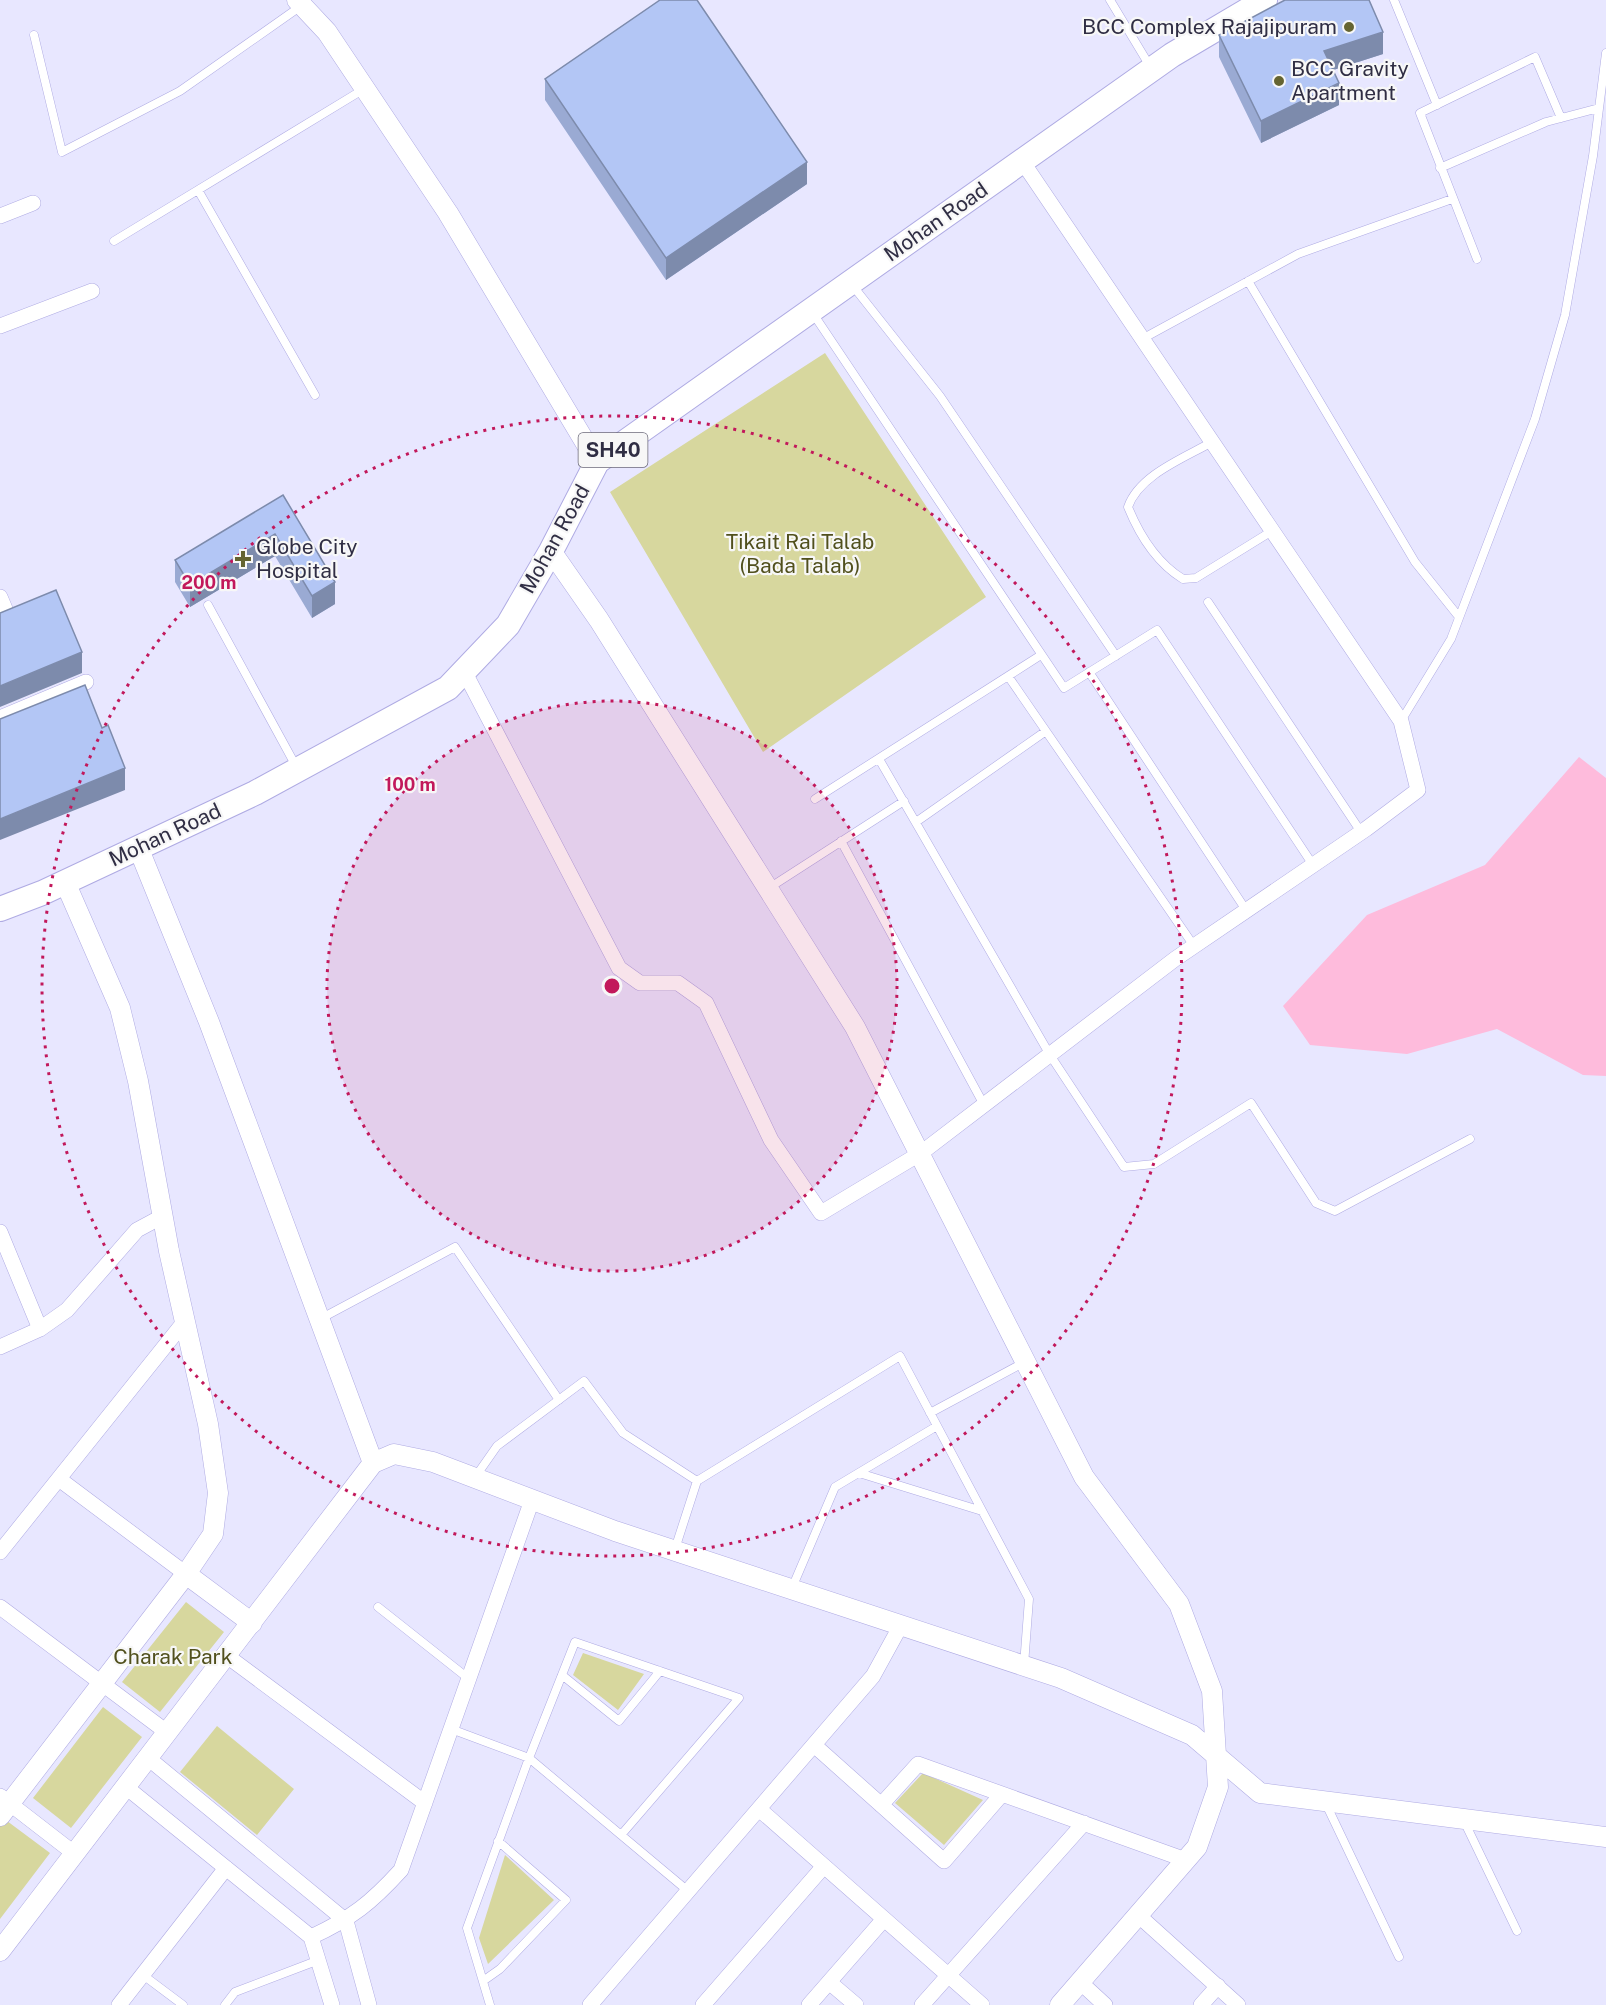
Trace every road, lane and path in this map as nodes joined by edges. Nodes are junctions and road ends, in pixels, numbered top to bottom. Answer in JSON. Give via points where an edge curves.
{"nodes":[{"id":1,"x":1110,"y":0,"type":"edge"},
{"id":2,"x":1265,"y":0,"type":"edge"},
{"id":3,"x":1394,"y":0,"type":"edge"},
{"id":4,"x":300,"y":3,"type":"edge"},
{"id":5,"x":34,"y":35,"type":"dead end"},
{"id":6,"x":1606,"y":54,"type":"edge"},
{"id":7,"x":1152,"y":69,"type":"junction"},
{"id":8,"x":365,"y":89,"type":"junction"},
{"id":9,"x":1437,"y":105,"type":"junction"},
{"id":10,"x":1599,"y":108,"type":"junction"},
{"id":11,"x":1561,"y":117,"type":"junction"},
{"id":12,"x":1022,"y":161,"type":"junction"},
{"id":13,"x":1440,"y":168,"type":"junction"},
{"id":14,"x":198,"y":190,"type":"junction"},
{"id":15,"x":1452,"y":199,"type":"junction"},
{"id":16,"x":33,"y":203,"type":"dead end"},
{"id":17,"x":0,"y":216,"type":"edge"},
{"id":18,"x":114,"y":241,"type":"dead end"},
{"id":19,"x":1477,"y":259,"type":"dead end"},
{"id":20,"x":1248,"y":281,"type":"junction"},
{"id":21,"x":850,"y":283,"type":"junction"},
{"id":22,"x":93,"y":291,"type":"dead end"},
{"id":23,"x":811,"y":311,"type":"junction"},
{"id":24,"x":0,"y":326,"type":"edge"},
{"id":25,"x":1142,"y":339,"type":"junction"},
{"id":26,"x":315,"y":395,"type":"dead end"},
{"id":27,"x":1212,"y":442,"type":"junction"},
{"id":28,"x":597,"y":462,"type":"junction"},
{"id":29,"x":1272,"y":531,"type":"junction"},
{"id":30,"x":551,"y":551,"type":"junction"},
{"id":31,"x":0,"y":597,"type":"edge"},
{"id":32,"x":1208,"y":602,"type":"dead end"},
{"id":33,"x":208,"y":605,"type":"dead end"},
{"id":34,"x":9,"y":615,"type":"edge"},
{"id":35,"x":1459,"y":617,"type":"junction"},
{"id":36,"x":1041,"y":655,"type":"junction"},
{"id":37,"x":1116,"y":656,"type":"junction"},
{"id":38,"x":464,"y":671,"type":"junction"},
{"id":39,"x":1089,"y":672,"type":"junction"},
{"id":40,"x":1008,"y":676,"type":"junction"},
{"id":41,"x":86,"y":682,"type":"dead end"},
{"id":42,"x":0,"y":718,"type":"edge"},
{"id":43,"x":1401,"y":721,"type":"junction"},
{"id":44,"x":1047,"y":731,"type":"junction"},
{"id":45,"x":879,"y":759,"type":"junction"},
{"id":46,"x":298,"y":769,"type":"junction"},
{"id":47,"x":815,"y":799,"type":"dead end"},
{"id":48,"x":904,"y":801,"type":"junction"},
{"id":49,"x":916,"y":822,"type":"junction"},
{"id":50,"x":1361,"y":832,"type":"junction"},
{"id":51,"x":841,"y":841,"type":"junction"},
{"id":52,"x":138,"y":848,"type":"junction"},
{"id":53,"x":1313,"y":865,"type":"junction"},
{"id":54,"x":65,"y":882,"type":"junction"},
{"id":55,"x":768,"y":888,"type":"junction"},
{"id":56,"x":0,"y":909,"type":"edge"},
{"id":57,"x":1246,"y":910,"type":"junction"},
{"id":58,"x":1194,"y":946,"type":"junction"},
{"id":59,"x":1050,"y":1055,"type":"junction"},
{"id":60,"x":984,"y":1105,"type":"junction"},
{"id":61,"x":1470,"y":1139,"type":"dead end"},
{"id":62,"x":921,"y":1154,"type":"junction"},
{"id":63,"x":163,"y":1216,"type":"junction"},
{"id":64,"x":0,"y":1232,"type":"edge"},
{"id":65,"x":319,"y":1319,"type":"junction"},
{"id":66,"x":185,"y":1321,"type":"junction"},
{"id":67,"x":39,"y":1329,"type":"junction"},
{"id":68,"x":0,"y":1347,"type":"edge"},
{"id":69,"x":1026,"y":1361,"type":"junction"},
{"id":70,"x":559,"y":1400,"type":"junction"},
{"id":71,"x":930,"y":1413,"type":"junction"},
{"id":72,"x":937,"y":1426,"type":"junction"},
{"id":73,"x":373,"y":1463,"type":"junction"},
{"id":74,"x":859,"y":1473,"type":"junction"},
{"id":75,"x":476,"y":1478,"type":"junction"},
{"id":76,"x":59,"y":1479,"type":"junction"},
{"id":77,"x":697,"y":1481,"type":"junction"},
{"id":78,"x":532,"y":1500,"type":"junction"},
{"id":79,"x":981,"y":1511,"type":"junction"},
{"id":80,"x":675,"y":1550,"type":"junction"},
{"id":81,"x":0,"y":1552,"type":"edge"},
{"id":82,"x":186,"y":1574,"type":"junction"},
{"id":83,"x":792,"y":1588,"type":"junction"},
{"id":84,"x":0,"y":1607,"type":"edge"},
{"id":85,"x":378,"y":1607,"type":"dead end"},
{"id":86,"x":252,"y":1623,"type":"junction"},
{"id":87,"x":901,"y":1625,"type":"junction"},
{"id":88,"x":226,"y":1656,"type":"junction"},
{"id":89,"x":1024,"y":1666,"type":"junction"},
{"id":90,"x":660,"y":1671,"type":"junction"},
{"id":91,"x":562,"y":1675,"type":"junction"},
{"id":92,"x":469,"y":1679,"type":"junction"},
{"id":93,"x":102,"y":1683,"type":"junction"},
{"id":94,"x":451,"y":1729,"type":"junction"},
{"id":95,"x":168,"y":1732,"type":"junction"},
{"id":96,"x":814,"y":1745,"type":"junction"},
{"id":97,"x":1214,"y":1754,"type":"junction"},
{"id":98,"x":148,"y":1758,"type":"junction"},
{"id":99,"x":529,"y":1758,"type":"junction"},
{"id":100,"x":126,"y":1787,"type":"junction"},
{"id":101,"x":1002,"y":1794,"type":"junction"},
{"id":102,"x":425,"y":1803,"type":"junction"},
{"id":103,"x":1326,"y":1803,"type":"junction"},
{"id":104,"x":3,"y":1805,"type":"edge"},
{"id":105,"x":881,"y":1805,"type":"junction"},
{"id":106,"x":759,"y":1809,"type":"junction"},
{"id":107,"x":1463,"y":1820,"type":"junction"},
{"id":108,"x":1084,"y":1823,"type":"junction"},
{"id":109,"x":621,"y":1835,"type":"junction"},
{"id":110,"x":1606,"y":1837,"type":"edge"},
{"id":111,"x":498,"y":1841,"type":"junction"},
{"id":112,"x":75,"y":1854,"type":"junction"},
{"id":113,"x":1186,"y":1860,"type":"junction"},
{"id":114,"x":824,"y":1866,"type":"junction"},
{"id":115,"x":226,"y":1868,"type":"junction"},
{"id":116,"x":688,"y":1891,"type":"junction"},
{"id":117,"x":1138,"y":1915,"type":"junction"},
{"id":118,"x":884,"y":1919,"type":"junction"},
{"id":119,"x":346,"y":1921,"type":"junction"},
{"id":120,"x":1517,"y":1931,"type":"dead end"},
{"id":121,"x":311,"y":1937,"type":"junction"},
{"id":122,"x":0,"y":1951,"type":"edge"},
{"id":123,"x":1399,"y":1957,"type":"dead end"},
{"id":124,"x":319,"y":1960,"type":"junction"},
{"id":125,"x":142,"y":1975,"type":"junction"},
{"id":126,"x":948,"y":1975,"type":"junction"},
{"id":127,"x":483,"y":1981,"type":"junction"},
{"id":128,"x":829,"y":1982,"type":"junction"},
{"id":129,"x":1080,"y":1982,"type":"junction"},
{"id":130,"x":1218,"y":1986,"type":"junction"},
{"id":131,"x":709,"y":2003,"type":"edge"},
{"id":132,"x":119,"y":2005,"type":"edge"},
{"id":133,"x":183,"y":2005,"type":"edge"},
{"id":134,"x":225,"y":2005,"type":"edge"},
{"id":135,"x":332,"y":2005,"type":"edge"},
{"id":136,"x":369,"y":2005,"type":"edge"},
{"id":137,"x":490,"y":2005,"type":"edge"},
{"id":138,"x":590,"y":2005,"type":"edge"},
{"id":139,"x":809,"y":2005,"type":"edge"},
{"id":140,"x":856,"y":2005,"type":"edge"},
{"id":141,"x":922,"y":2005,"type":"edge"},
{"id":142,"x":982,"y":2005,"type":"edge"},
{"id":143,"x":1060,"y":2005,"type":"edge"},
{"id":144,"x":1105,"y":2005,"type":"edge"},
{"id":145,"x":1201,"y":2005,"type":"edge"},
{"id":146,"x":1239,"y":2005,"type":"edge"}],
"edges":[{"from":1,"to":7,"type":"lane"},
{"from":2,"to":7,"type":"main road","name":"Mohan Road","number":"SH40"},
{"from":3,"to":9,"type":"lane"},
{"from":4,"to":5,"type":"lane","via":[[180,91],[62,152]]},
{"from":4,"to":8,"type":"street","via":[[327,32]]},
{"from":6,"to":10,"type":"lane"},
{"from":7,"to":12,"type":"main road","name":"Mohan Road","number":"SH40"},
{"from":8,"to":14,"type":"lane"},
{"from":8,"to":28,"type":"street","via":[[448,213]]},
{"from":9,"to":11,"type":"lane","via":[[1535,57]]},
{"from":9,"to":13,"type":"lane","via":[[1420,113]]},
{"from":10,"to":11,"type":"lane"},
{"from":10,"to":35,"type":"lane","via":[[1565,315],[1535,419]]},
{"from":11,"to":13,"type":"lane"},
{"from":12,"to":21,"type":"main road","name":"Mohan Road","number":"SH40"},
{"from":12,"to":25,"type":"street"},
{"from":13,"to":15,"type":"lane"},
{"from":14,"to":18,"type":"lane"},
{"from":14,"to":26,"type":"lane"},
{"from":15,"to":19,"type":"lane"},
{"from":15,"to":20,"type":"lane","via":[[1298,254]]},
{"from":16,"to":17,"type":"street"},
{"from":20,"to":25,"type":"lane"},
{"from":20,"to":35,"type":"lane","via":[[1415,562]]},
{"from":21,"to":23,"type":"main road","name":"Mohan Road","number":"SH40"},
{"from":21,"to":37,"type":"lane","via":[[940,396]]},
{"from":22,"to":24,"type":"street"},
{"from":23,"to":28,"type":"main road","name":"Mohan Road","number":"SH40"},
{"from":23,"to":36,"type":"lane"},
{"from":25,"to":27,"type":"street"},
{"from":27,"to":29,"type":"street"},
{"from":27,"to":29,"type":"lane","via":[[1143,483],[1132,495],[1128,507],[1150,546],[1172,572],[1183,579],[1196,578]]},
{"from":28,"to":30,"type":"main road","name":"Mohan Road","number":"SH40"},
{"from":29,"to":43,"type":"street"},
{"from":30,"to":38,"type":"main road","name":"Mohan Road","number":"SH40","via":[[508,625]]},
{"from":30,"to":55,"type":"street","via":[[599,620]]},
{"from":31,"to":34,"type":"street"},
{"from":32,"to":50,"type":"lane"},
{"from":33,"to":46,"type":"lane"},
{"from":35,"to":43,"type":"lane","via":[[1451,639]]},
{"from":36,"to":39,"type":"lane","via":[[1064,688]]},
{"from":36,"to":40,"type":"lane"},
{"from":37,"to":39,"type":"lane"},
{"from":37,"to":53,"type":"lane","via":[[1157,630]]},
{"from":38,"to":46,"type":"main road","name":"Mohan Road","number":"SH40","via":[[448,688]]},
{"from":38,"to":62,"type":"street","via":[[619,968],[640,983],[678,983],[706,1003],[771,1140],[821,1213]]},
{"from":39,"to":57,"type":"lane"},
{"from":40,"to":44,"type":"lane"},
{"from":40,"to":45,"type":"lane"},
{"from":41,"to":42,"type":"street"},
{"from":43,"to":50,"type":"street","via":[[1418,790]]},
{"from":44,"to":49,"type":"lane"},
{"from":44,"to":58,"type":"lane"},
{"from":45,"to":47,"type":"lane"},
{"from":45,"to":48,"type":"lane"},
{"from":46,"to":52,"type":"main road","name":"Mohan Road","number":"SH40"},
{"from":48,"to":49,"type":"lane"},
{"from":48,"to":51,"type":"lane"},
{"from":49,"to":59,"type":"lane"},
{"from":50,"to":53,"type":"street"},
{"from":51,"to":55,"type":"lane"},
{"from":51,"to":60,"type":"lane"},
{"from":52,"to":54,"type":"main road","name":"Mohan Road","number":"SH40"},
{"from":52,"to":65,"type":"street","via":[[209,1022]]},
{"from":53,"to":57,"type":"street"},
{"from":54,"to":56,"type":"main road","name":"Mohan Road","number":"SH40"},
{"from":54,"to":63,"type":"street","via":[[120,1008]]},
{"from":55,"to":62,"type":"street","via":[[855,1027]]},
{"from":57,"to":58,"type":"street"},
{"from":58,"to":59,"type":"street"},
{"from":59,"to":60,"type":"street"},
{"from":59,"to":61,"type":"lane","via":[[1124,1167],[1154,1164],[1251,1103],[1316,1203],[1335,1211]]},
{"from":60,"to":62,"type":"street"},
{"from":62,"to":69,"type":"street"},
{"from":63,"to":66,"type":"street"},
{"from":63,"to":67,"type":"street","via":[[137,1230],[67,1310]]},
{"from":64,"to":67,"type":"street"},
{"from":65,"to":70,"type":"lane","via":[[455,1247]]},
{"from":65,"to":73,"type":"street"},
{"from":66,"to":76,"type":"street"},
{"from":66,"to":82,"type":"street","via":[[208,1424],[218,1493],[213,1534]]},
{"from":67,"to":68,"type":"street"},
{"from":69,"to":71,"type":"lane"},
{"from":69,"to":97,"type":"street","via":[[1084,1477],[1179,1604],[1212,1691]]},
{"from":70,"to":75,"type":"lane","via":[[497,1446]]},
{"from":70,"to":77,"type":"lane","via":[[584,1381],[623,1433]]},
{"from":71,"to":72,"type":"lane"},
{"from":71,"to":77,"type":"lane","via":[[900,1356]]},
{"from":72,"to":74,"type":"lane"},
{"from":72,"to":79,"type":"lane"},
{"from":73,"to":75,"type":"street","via":[[394,1454],[433,1462]]},
{"from":73,"to":86,"type":"street"},
{"from":74,"to":79,"type":"lane"},
{"from":74,"to":83,"type":"lane","via":[[835,1487]]},
{"from":75,"to":78,"type":"street"},
{"from":76,"to":81,"type":"street"},
{"from":76,"to":82,"type":"street"},
{"from":77,"to":80,"type":"lane"},
{"from":78,"to":80,"type":"street"},
{"from":78,"to":92,"type":"street"},
{"from":79,"to":89,"type":"lane","via":[[1029,1599]]},
{"from":80,"to":83,"type":"street"},
{"from":82,"to":86,"type":"street"},
{"from":82,"to":93,"type":"street"},
{"from":83,"to":87,"type":"street"},
{"from":84,"to":93,"type":"street"},
{"from":85,"to":92,"type":"lane"},
{"from":86,"to":88,"type":"street"},
{"from":87,"to":89,"type":"street"},
{"from":87,"to":96,"type":"street","via":[[873,1676]]},
{"from":88,"to":95,"type":"street"},
{"from":88,"to":102,"type":"street"},
{"from":89,"to":97,"type":"street","via":[[1153,1716],[1192,1735]]},
{"from":90,"to":91,"type":"lane","via":[[575,1642]]},
{"from":90,"to":91,"type":"lane","via":[[619,1721]]},
{"from":90,"to":109,"type":"lane","via":[[739,1698]]},
{"from":91,"to":99,"type":"lane"},
{"from":92,"to":94,"type":"street"},
{"from":93,"to":95,"type":"street"},
{"from":93,"to":104,"type":"street"},
{"from":94,"to":99,"type":"lane"},
{"from":94,"to":102,"type":"street"},
{"from":95,"to":98,"type":"street"},
{"from":96,"to":105,"type":"street"},
{"from":96,"to":106,"type":"street"},
{"from":97,"to":103,"type":"street","via":[[1260,1793]]},
{"from":97,"to":113,"type":"street","via":[[1218,1787],[1197,1847]]},
{"from":98,"to":100,"type":"street"},
{"from":98,"to":119,"type":"street"},
{"from":99,"to":109,"type":"lane"},
{"from":99,"to":111,"type":"lane"},
{"from":100,"to":112,"type":"street"},
{"from":100,"to":115,"type":"street"},
{"from":101,"to":105,"type":"street","via":[[918,1764]]},
{"from":101,"to":105,"type":"street","via":[[944,1861]]},
{"from":101,"to":108,"type":"street"},
{"from":102,"to":119,"type":"street","via":[[401,1870]]},
{"from":103,"to":107,"type":"street"},
{"from":103,"to":123,"type":"lane"},
{"from":104,"to":112,"type":"street"},
{"from":106,"to":114,"type":"street"},
{"from":106,"to":116,"type":"street"},
{"from":107,"to":110,"type":"street"},
{"from":107,"to":120,"type":"lane"},
{"from":108,"to":113,"type":"street"},
{"from":108,"to":126,"type":"street"},
{"from":109,"to":116,"type":"lane"},
{"from":111,"to":127,"type":"lane","via":[[467,1928]]},
{"from":111,"to":127,"type":"lane","via":[[566,1900],[500,1969]]},
{"from":112,"to":122,"type":"street"},
{"from":113,"to":117,"type":"street"},
{"from":114,"to":118,"type":"street"},
{"from":114,"to":131,"type":"street"},
{"from":115,"to":121,"type":"street"},
{"from":115,"to":125,"type":"street"},
{"from":116,"to":138,"type":"street"},
{"from":117,"to":129,"type":"street"},
{"from":117,"to":130,"type":"street"},
{"from":118,"to":126,"type":"street"},
{"from":118,"to":128,"type":"street"},
{"from":119,"to":121,"type":"street"},
{"from":119,"to":136,"type":"street"},
{"from":121,"to":124,"type":"street"},
{"from":124,"to":134,"type":"lane","via":[[235,1992]]},
{"from":124,"to":135,"type":"street"},
{"from":125,"to":132,"type":"street"},
{"from":125,"to":133,"type":"lane"},
{"from":126,"to":141,"type":"street"},
{"from":126,"to":142,"type":"street"},
{"from":127,"to":137,"type":"lane"},
{"from":128,"to":139,"type":"street"},
{"from":128,"to":140,"type":"street"},
{"from":129,"to":143,"type":"street"},
{"from":129,"to":144,"type":"street"},
{"from":130,"to":145,"type":"street"},
{"from":130,"to":146,"type":"street"}]}
